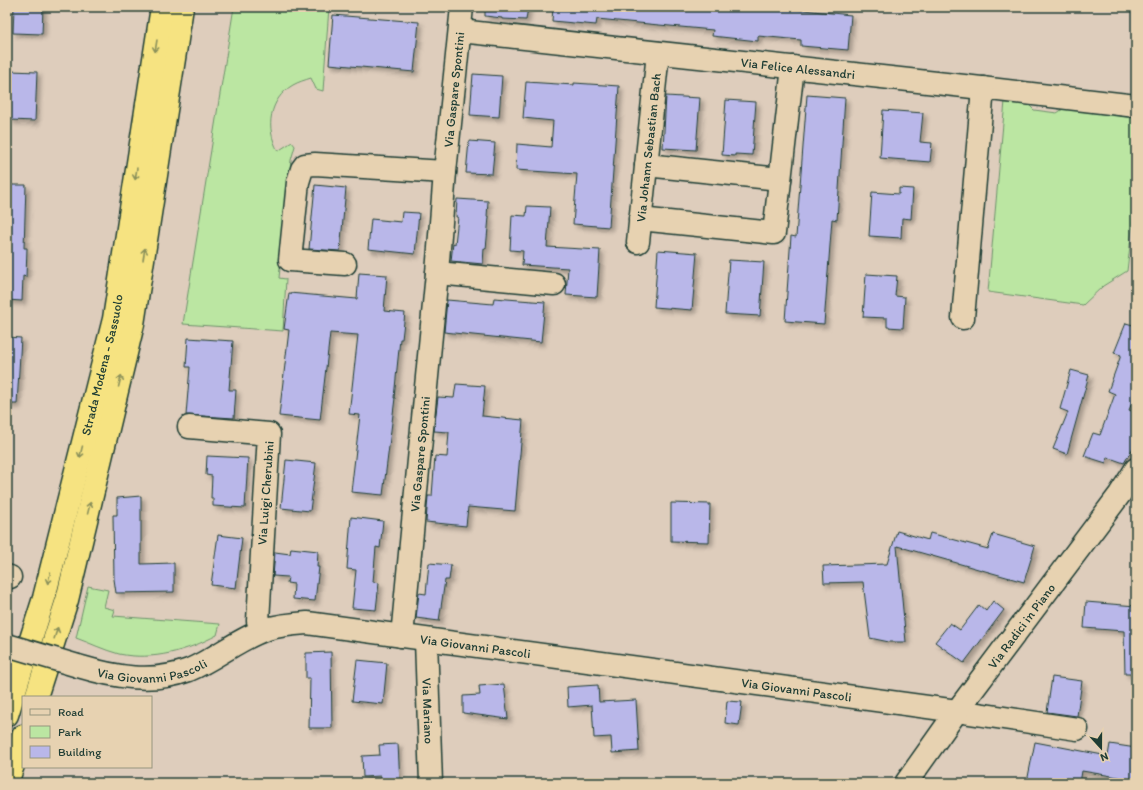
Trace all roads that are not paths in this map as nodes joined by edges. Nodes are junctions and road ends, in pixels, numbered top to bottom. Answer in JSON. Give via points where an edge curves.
{"nodes":[{"id":1,"x":162,"y":7,"type":"edge"},
{"id":2,"x":182,"y":7,"type":"edge"},
{"id":3,"x":462,"y":7,"type":"edge"},
{"id":4,"x":460,"y":31,"type":"junction"},
{"id":5,"x":658,"y":53,"type":"junction"},
{"id":6,"x":793,"y":67,"type":"junction"},
{"id":7,"x":984,"y":88,"type":"junction"},
{"id":8,"x":1136,"y":106,"type":"edge"},
{"id":9,"x":646,"y":164,"type":"junction"},
{"id":10,"x":445,"y":172,"type":"junction"},
{"id":11,"x":780,"y":179,"type":"junction"},
{"id":12,"x":640,"y":219,"type":"junction"},
{"id":13,"x":638,"y":242,"type":"dead end"},
{"id":14,"x":345,"y":264,"type":"dead end"},
{"id":15,"x":437,"y":273,"type":"junction"},
{"id":16,"x":554,"y":284,"type":"dead end"},
{"id":17,"x":963,"y":318,"type":"dead end"},
{"id":18,"x":189,"y":427,"type":"dead end"},
{"id":19,"x":1136,"y":469,"type":"edge"},
{"id":20,"x":267,"y":629,"type":"junction"},
{"id":21,"x":401,"y":636,"type":"junction"},
{"id":22,"x":426,"y":640,"type":"junction"},
{"id":23,"x":7,"y":645,"type":"edge"},
{"id":24,"x":36,"y":696,"type":"edge"},
{"id":25,"x":957,"y":711,"type":"junction"},
{"id":26,"x":7,"y":715,"type":"edge"},
{"id":27,"x":1077,"y":729,"type":"dead end"},
{"id":28,"x":22,"y":739,"type":"edge"},
{"id":29,"x":7,"y":783,"type":"edge"},
{"id":30,"x":431,"y":783,"type":"edge"},
{"id":31,"x":906,"y":783,"type":"edge"}],
"edges":[{"from":1,"to":26,"type":"highway","name":"Strada Modena - Sassuolo","one_way":true,"via":[[114,319],[44,598]]},
{"from":24,"to":2,"type":"highway","name":"Strada Modena - Sassuolo","one_way":true,"via":[[66,600],[133,324]]},
{"from":3,"to":4,"type":"street","name":"Via Gaspare Spontini"},
{"from":4,"to":5,"type":"street","name":"Via Felice Alessandri"},
{"from":4,"to":10,"type":"street","name":"Via Gaspare Spontini"},
{"from":5,"to":6,"type":"street","name":"Via Felice Alessandri"},
{"from":5,"to":9,"type":"street","name":"Via Johann Sebastian Bach"},
{"from":6,"to":7,"type":"street","name":"Via Felice Alessandri"},
{"from":6,"to":11,"type":"street"},
{"from":7,"to":8,"type":"street","name":"Via Felice Alessandri"},
{"from":7,"to":17,"type":"street"},
{"from":9,"to":11,"type":"street"},
{"from":9,"to":12,"type":"street","name":"Via Johann Sebastian Bach"},
{"from":10,"to":14,"type":"street","via":[[305,165],[298,182],[290,260]]},
{"from":10,"to":15,"type":"street","name":"Via Gaspare Spontini"},
{"from":11,"to":12,"type":"street","via":[[774,234]]},
{"from":12,"to":13,"type":"street","name":"Via Johann Sebastian Bach"},
{"from":15,"to":16,"type":"street"},
{"from":15,"to":21,"type":"street","name":"Via Gaspare Spontini"},
{"from":18,"to":20,"type":"street","name":"Via Luigi Cherubini","via":[[269,434],[258,621]]},
{"from":19,"to":25,"type":"street","name":"Via Radici in Piano","via":[[1120,494]]},
{"from":20,"to":21,"type":"street","name":"Via Giovanni Pascoli","via":[[306,623]]},
{"from":20,"to":23,"type":"street","name":"Via Giovanni Pascoli","bridge":true,"via":[[189,670],[155,678],[127,678],[102,674]]},
{"from":21,"to":22,"type":"street","name":"Via Giovanni Pascoli"},
{"from":22,"to":25,"type":"street","name":"Via Giovanni Pascoli"},
{"from":22,"to":30,"type":"street","name":"Via Mariano"},
{"from":25,"to":27,"type":"street","name":"Via Giovanni Pascoli"},
{"from":25,"to":31,"type":"street","name":"Via Radici in Piano"},
{"from":28,"to":29,"type":"highway"}]}
